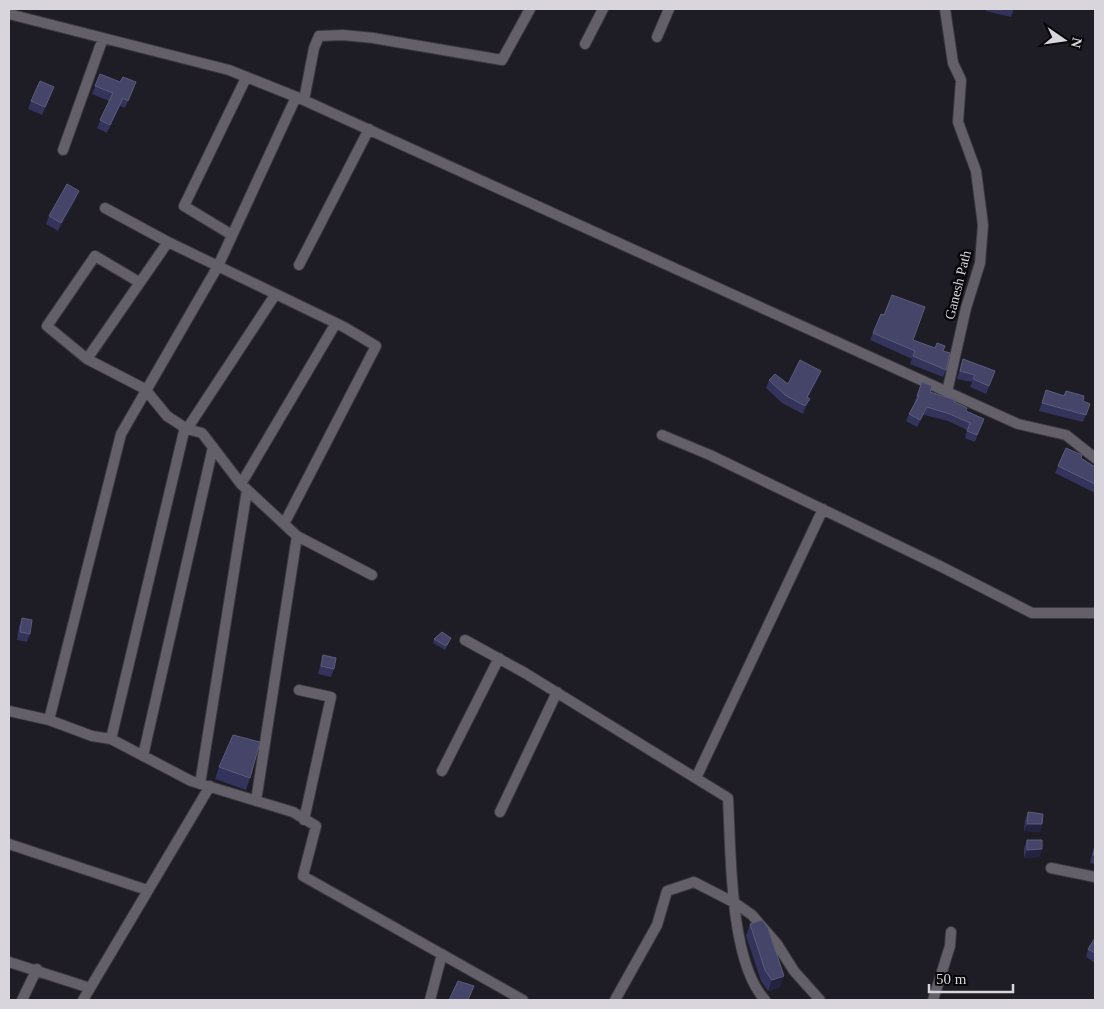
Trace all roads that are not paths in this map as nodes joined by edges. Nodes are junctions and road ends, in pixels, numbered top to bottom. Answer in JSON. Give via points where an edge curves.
{"nodes":[{"id":1,"x":530,"y":9,"type":"edge"},
{"id":2,"x":603,"y":9,"type":"edge"},
{"id":3,"x":669,"y":9,"type":"edge"},
{"id":4,"x":945,"y":9,"type":"edge"},
{"id":5,"x":9,"y":14,"type":"edge"},
{"id":6,"x":102,"y":38,"type":"junction"},
{"id":7,"x":657,"y":38,"type":"dead end"},
{"id":8,"x":585,"y":44,"type":"dead end"},
{"id":9,"x":246,"y":78,"type":"junction"},
{"id":10,"x":300,"y":99,"type":"junction"},
{"id":11,"x":370,"y":129,"type":"junction"},
{"id":12,"x":63,"y":150,"type":"dead end"},
{"id":13,"x":105,"y":208,"type":"dead end"},
{"id":14,"x":232,"y":235,"type":"junction"},
{"id":15,"x":168,"y":242,"type":"junction"},
{"id":16,"x":299,"y":265,"type":"dead end"},
{"id":17,"x":218,"y":266,"type":"junction"},
{"id":18,"x":139,"y":282,"type":"junction"},
{"id":19,"x":276,"y":295,"type":"junction"},
{"id":20,"x":336,"y":323,"type":"junction"},
{"id":21,"x":87,"y":360,"type":"junction"},
{"id":22,"x":145,"y":390,"type":"junction"},
{"id":23,"x":947,"y":392,"type":"junction"},
{"id":24,"x":186,"y":428,"type":"junction"},
{"id":25,"x":662,"y":434,"type":"dead end"},
{"id":26,"x":213,"y":447,"type":"junction"},
{"id":27,"x":1095,"y":458,"type":"edge"},
{"id":28,"x":244,"y":487,"type":"junction"},
{"id":29,"x":823,"y":510,"type":"junction"},
{"id":30,"x":284,"y":524,"type":"junction"},
{"id":31,"x":297,"y":536,"type":"junction"},
{"id":32,"x":372,"y":575,"type":"dead end"},
{"id":33,"x":1095,"y":613,"type":"edge"},
{"id":34,"x":465,"y":640,"type":"dead end"},
{"id":35,"x":499,"y":658,"type":"junction"},
{"id":36,"x":299,"y":690,"type":"dead end"},
{"id":37,"x":557,"y":692,"type":"junction"},
{"id":38,"x":9,"y":711,"type":"edge"},
{"id":39,"x":49,"y":720,"type":"junction"},
{"id":40,"x":111,"y":739,"type":"junction"},
{"id":41,"x":143,"y":756,"type":"junction"},
{"id":42,"x":442,"y":771,"type":"dead end"},
{"id":43,"x":696,"y":778,"type":"junction"},
{"id":44,"x":205,"y":785,"type":"junction"},
{"id":45,"x":256,"y":800,"type":"junction"},
{"id":46,"x":500,"y":812,"type":"dead end"},
{"id":47,"x":304,"y":820,"type":"junction"},
{"id":48,"x":9,"y":844,"type":"edge"},
{"id":49,"x":1051,"y":868,"type":"dead end"},
{"id":50,"x":1095,"y":877,"type":"edge"},
{"id":51,"x":147,"y":890,"type":"junction"},
{"id":52,"x":735,"y":903,"type":"junction"},
{"id":53,"x":951,"y":932,"type":"dead end"},
{"id":54,"x":442,"y":954,"type":"junction"},
{"id":55,"x":9,"y":962,"type":"edge"},
{"id":56,"x":37,"y":969,"type":"junction"},
{"id":57,"x":90,"y":988,"type":"junction"},
{"id":58,"x":22,"y":1000,"type":"edge"},
{"id":59,"x":84,"y":1000,"type":"edge"},
{"id":60,"x":430,"y":1000,"type":"edge"},
{"id":61,"x":523,"y":1000,"type":"edge"},
{"id":62,"x":615,"y":1000,"type":"edge"},
{"id":63,"x":765,"y":1000,"type":"edge"},
{"id":64,"x":820,"y":1000,"type":"edge"},
{"id":65,"x":933,"y":1000,"type":"edge"}],
"edges":[{"from":1,"to":10,"type":"street","via":[[502,60],[373,38],[319,36]]},
{"from":2,"to":8,"type":"street"},
{"from":3,"to":7,"type":"street"},
{"from":4,"to":23,"type":"street","name":"Ganesh Path","via":[[953,63],[961,80],[958,122],[976,171],[983,225],[980,263]]},
{"from":5,"to":6,"type":"street"},
{"from":6,"to":9,"type":"street","via":[[229,70]]},
{"from":6,"to":12,"type":"street"},
{"from":9,"to":10,"type":"street"},
{"from":9,"to":14,"type":"street","via":[[184,206]]},
{"from":10,"to":11,"type":"street"},
{"from":10,"to":14,"type":"street"},
{"from":11,"to":16,"type":"street"},
{"from":11,"to":23,"type":"street"},
{"from":13,"to":15,"type":"street"},
{"from":14,"to":17,"type":"street"},
{"from":15,"to":17,"type":"street"},
{"from":15,"to":18,"type":"street"},
{"from":17,"to":19,"type":"street"},
{"from":17,"to":22,"type":"street"},
{"from":18,"to":21,"type":"street"},
{"from":18,"to":21,"type":"street","via":[[95,256],[47,326]]},
{"from":19,"to":20,"type":"street"},
{"from":19,"to":24,"type":"street"},
{"from":20,"to":28,"type":"street"},
{"from":20,"to":30,"type":"street","via":[[376,346]]},
{"from":21,"to":22,"type":"street"},
{"from":22,"to":24,"type":"street","via":[[168,416]]},
{"from":22,"to":39,"type":"street","via":[[121,434]]},
{"from":23,"to":27,"type":"street","via":[[1018,424],[1066,435]]},
{"from":24,"to":26,"type":"street","via":[[202,433]]},
{"from":24,"to":40,"type":"street"},
{"from":25,"to":29,"type":"street"},
{"from":26,"to":28,"type":"street"},
{"from":26,"to":41,"type":"street"},
{"from":28,"to":30,"type":"street"},
{"from":28,"to":44,"type":"street"},
{"from":29,"to":33,"type":"street","via":[[1032,613]]},
{"from":29,"to":43,"type":"street"},
{"from":30,"to":31,"type":"street"},
{"from":31,"to":32,"type":"street"},
{"from":31,"to":45,"type":"street"},
{"from":34,"to":35,"type":"street"},
{"from":35,"to":37,"type":"street"},
{"from":35,"to":42,"type":"street"},
{"from":36,"to":47,"type":"street","via":[[331,697]]},
{"from":37,"to":43,"type":"street"},
{"from":37,"to":46,"type":"street"},
{"from":38,"to":39,"type":"street"},
{"from":39,"to":40,"type":"street","via":[[92,736]]},
{"from":40,"to":41,"type":"street"},
{"from":41,"to":44,"type":"street"},
{"from":43,"to":52,"type":"street","via":[[728,798]]},
{"from":44,"to":45,"type":"street"},
{"from":44,"to":51,"type":"street"},
{"from":45,"to":47,"type":"street","via":[[293,812]]},
{"from":47,"to":54,"type":"street","via":[[316,826],[303,876]]},
{"from":48,"to":51,"type":"street"},
{"from":49,"to":50,"type":"street"},
{"from":51,"to":57,"type":"street"},
{"from":52,"to":62,"type":"street","via":[[694,882],[667,891],[657,925]]},
{"from":52,"to":63,"type":"street","via":[[747,967]]},
{"from":52,"to":64,"type":"street","via":[[752,915]]},
{"from":53,"to":65,"type":"street","via":[[950,946]]},
{"from":54,"to":60,"type":"street"},
{"from":54,"to":61,"type":"street"},
{"from":55,"to":56,"type":"street"},
{"from":56,"to":57,"type":"street"},
{"from":56,"to":58,"type":"street"},
{"from":57,"to":59,"type":"street"}]}
